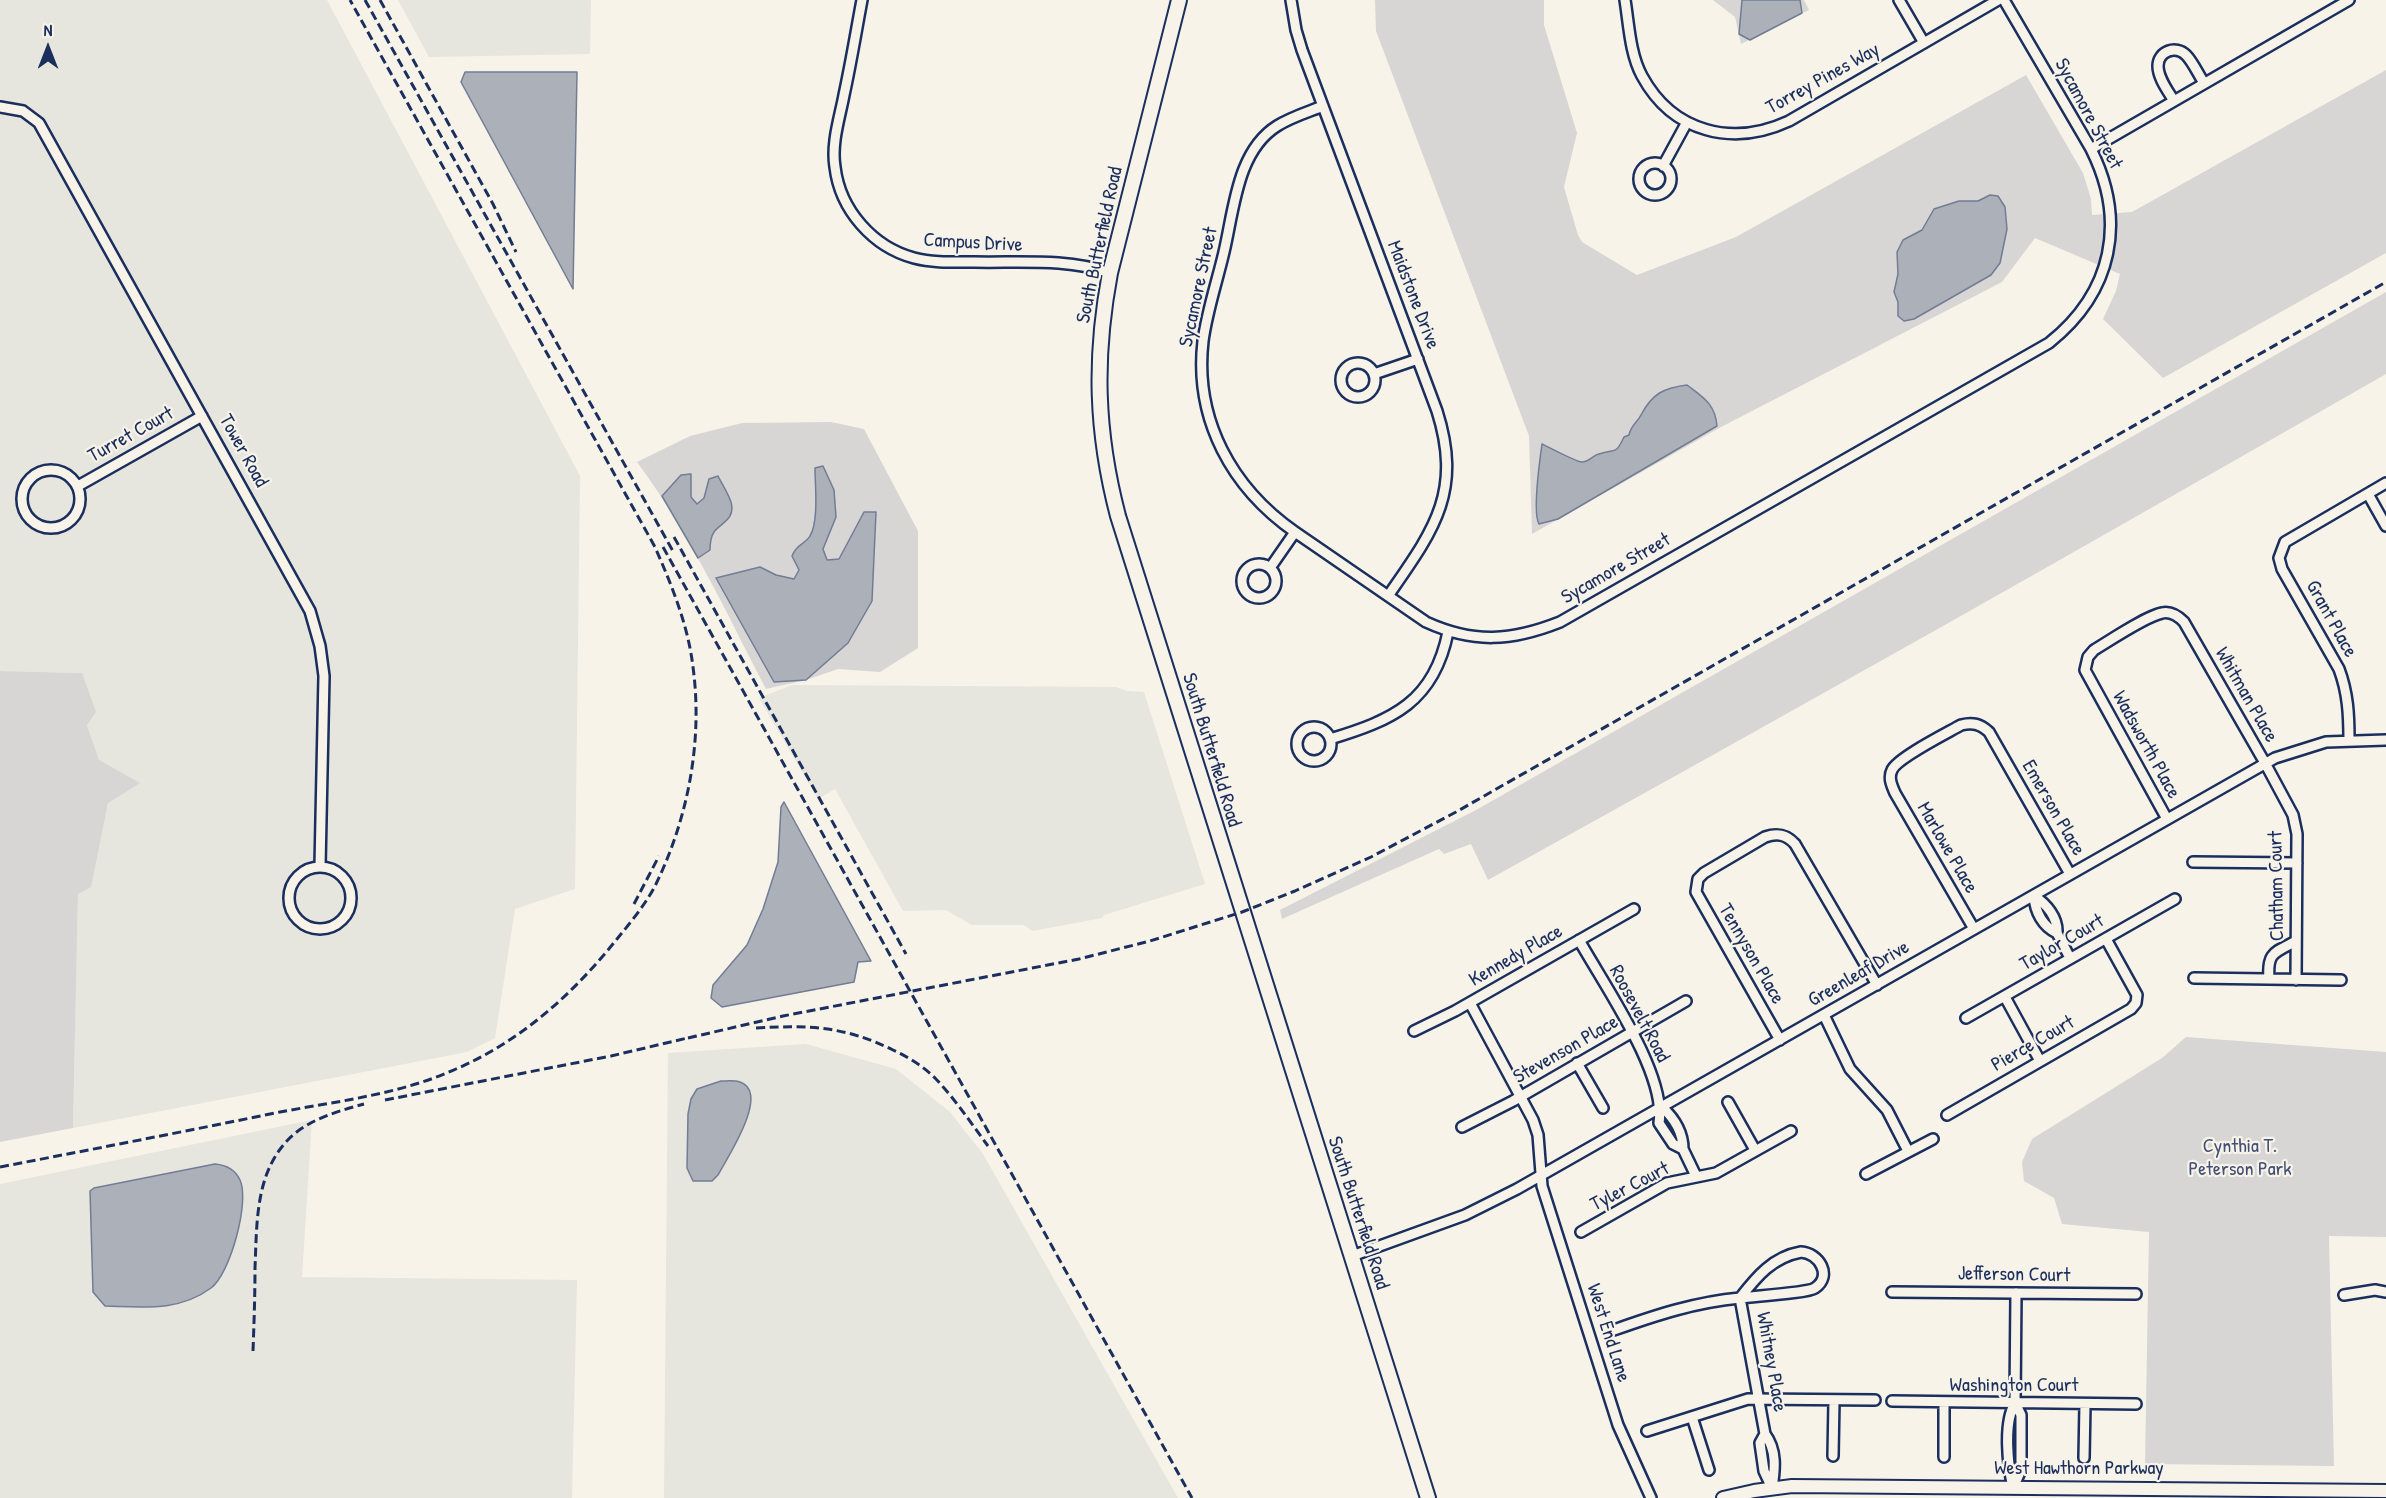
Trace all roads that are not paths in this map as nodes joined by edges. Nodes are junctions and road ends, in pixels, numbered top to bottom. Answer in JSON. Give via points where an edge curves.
{"nodes":[{"id":1,"x":862,"y":0,"type":"edge"},
{"id":2,"x":1179,"y":0,"type":"edge"},
{"id":3,"x":1291,"y":0,"type":"edge"},
{"id":4,"x":1625,"y":0,"type":"edge"},
{"id":5,"x":1899,"y":0,"type":"edge"},
{"id":6,"x":1998,"y":0,"type":"edge"},
{"id":7,"x":2004,"y":0,"type":"edge"},
{"id":8,"x":2349,"y":0,"type":"edge"},
{"id":9,"x":1924,"y":43,"type":"junction"},
{"id":10,"x":2204,"y":83,"type":"junction"},
{"id":11,"x":2174,"y":101,"type":"junction"},
{"id":12,"x":1323,"y":106,"type":"junction"},
{"id":13,"x":0,"y":107,"type":"edge"},
{"id":14,"x":1687,"y":122,"type":"junction"},
{"id":15,"x":2091,"y":149,"type":"junction"},
{"id":16,"x":1663,"y":166,"type":"dead end"},
{"id":17,"x":1110,"y":273,"type":"junction"},
{"id":18,"x":1418,"y":359,"type":"junction"},
{"id":19,"x":1374,"y":374,"type":"dead end"},
{"id":20,"x":202,"y":416,"type":"junction"},
{"id":21,"x":2386,"y":483,"type":"edge"},
{"id":22,"x":78,"y":486,"type":"junction"},
{"id":23,"x":2368,"y":494,"type":"junction"},
{"id":24,"x":2386,"y":526,"type":"edge"},
{"id":25,"x":1295,"y":532,"type":"junction"},
{"id":26,"x":1270,"y":567,"type":"dead end"},
{"id":27,"x":1388,"y":597,"type":"junction"},
{"id":28,"x":1448,"y":632,"type":"junction"},
{"id":29,"x":2094,"y":689,"type":"joint"},
{"id":30,"x":1330,"y":739,"type":"dead end"},
{"id":31,"x":2349,"y":740,"type":"junction"},
{"id":32,"x":2386,"y":740,"type":"edge"},
{"id":33,"x":2265,"y":763,"type":"junction"},
{"id":34,"x":1891,"y":784,"type":"joint"},
{"id":35,"x":2167,"y":819,"type":"junction"},
{"id":36,"x":2193,"y":862,"type":"dead end"},
{"id":37,"x":2297,"y":863,"type":"junction"},
{"id":38,"x":320,"y":866,"type":"junction"},
{"id":39,"x":2070,"y":874,"type":"junction"},
{"id":40,"x":2034,"y":896,"type":"junction"},
{"id":41,"x":2175,"y":899,"type":"dead end"},
{"id":42,"x":1634,"y":909,"type":"dead end"},
{"id":43,"x":1974,"y":929,"type":"junction"},
{"id":44,"x":2106,"y":939,"type":"junction"},
{"id":45,"x":1579,"y":940,"type":"junction"},
{"id":46,"x":2296,"y":941,"type":"junction"},
{"id":47,"x":2070,"y":958,"type":"junction"},
{"id":48,"x":2194,"y":978,"type":"dead end"},
{"id":49,"x":2269,"y":979,"type":"junction"},
{"id":50,"x":2296,"y":980,"type":"junction"},
{"id":51,"x":2341,"y":980,"type":"dead end"},
{"id":52,"x":1877,"y":985,"type":"junction"},
{"id":53,"x":2005,"y":997,"type":"junction"},
{"id":54,"x":1686,"y":1001,"type":"dead end"},
{"id":55,"x":1470,"y":1002,"type":"junction"},
{"id":56,"x":1824,"y":1015,"type":"junction"},
{"id":57,"x":1966,"y":1018,"type":"dead end"},
{"id":58,"x":1414,"y":1031,"type":"dead end"},
{"id":59,"x":1631,"y":1032,"type":"junction"},
{"id":60,"x":1780,"y":1040,"type":"junction"},
{"id":61,"x":2040,"y":1061,"type":"junction"},
{"id":62,"x":1577,"y":1063,"type":"junction"},
{"id":63,"x":1520,"y":1096,"type":"junction"},
{"id":64,"x":1728,"y":1102,"type":"dead end"},
{"id":65,"x":1662,"y":1107,"type":"junction"},
{"id":66,"x":1603,"y":1108,"type":"dead end"},
{"id":67,"x":1947,"y":1114,"type":"dead end"},
{"id":68,"x":1462,"y":1127,"type":"dead end"},
{"id":69,"x":1791,"y":1131,"type":"dead end"},
{"id":70,"x":1933,"y":1139,"type":"dead end"},
{"id":71,"x":1755,"y":1150,"type":"junction"},
{"id":72,"x":1908,"y":1150,"type":"junction"},
{"id":73,"x":1866,"y":1173,"type":"dead end"},
{"id":74,"x":1542,"y":1176,"type":"junction"},
{"id":75,"x":1696,"y":1176,"type":"junction"},
{"id":76,"x":1581,"y":1232,"type":"dead end"},
{"id":77,"x":1352,"y":1256,"type":"junction"},
{"id":78,"x":1892,"y":1292,"type":"dead end"},
{"id":79,"x":2386,"y":1292,"type":"edge"},
{"id":80,"x":2016,"y":1293,"type":"junction"},
{"id":81,"x":2136,"y":1294,"type":"dead end"},
{"id":82,"x":2343,"y":1295,"type":"dead end"},
{"id":83,"x":1740,"y":1298,"type":"junction"},
{"id":84,"x":1614,"y":1330,"type":"dead end"},
{"id":85,"x":1760,"y":1399,"type":"junction"},
{"id":86,"x":1834,"y":1400,"type":"junction"},
{"id":87,"x":1875,"y":1400,"type":"dead end"},
{"id":88,"x":1892,"y":1401,"type":"dead end"},
{"id":89,"x":1944,"y":1403,"type":"junction"},
{"id":90,"x":2015,"y":1403,"type":"junction"},
{"id":91,"x":2085,"y":1404,"type":"junction"},
{"id":92,"x":2136,"y":1404,"type":"dead end"},
{"id":93,"x":1692,"y":1418,"type":"junction"},
{"id":94,"x":1647,"y":1431,"type":"dead end"},
{"id":95,"x":1833,"y":1456,"type":"dead end"},
{"id":96,"x":1944,"y":1457,"type":"dead end"},
{"id":97,"x":2084,"y":1458,"type":"dead end"},
{"id":98,"x":1708,"y":1470,"type":"dead end"},
{"id":99,"x":1772,"y":1488,"type":"junction"},
{"id":100,"x":2013,"y":1488,"type":"junction"},
{"id":101,"x":2386,"y":1491,"type":"edge"},
{"id":102,"x":1428,"y":1498,"type":"edge"},
{"id":103,"x":1651,"y":1498,"type":"edge"},
{"id":104,"x":1723,"y":1498,"type":"edge"}],
"edges":[{"from":1,"to":17,"type":"street","name":"Campus Drive","via":[[834,157],[840,189],[862,227],[888,247],[916,259],[1081,265]]},
{"from":2,"to":17,"type":"main road","name":"South Butterfield Road"},
{"from":3,"to":12,"type":"street","name":"Maidstone Drive","via":[[1296,30]]},
{"from":4,"to":14,"type":"street","name":"Torrey Pines Way","via":[[1633,52],[1641,75],[1670,111]]},
{"from":5,"to":9,"type":"street"},
{"from":6,"to":9,"type":"street","name":"Torrey Pines Way"},
{"from":7,"to":15,"type":"street","name":"Sycamore Street"},
{"from":8,"to":10,"type":"street"},
{"from":9,"to":14,"type":"street","name":"Torrey Pines Way","via":[[1773,128],[1754,133],[1720,133]]},
{"from":10,"to":11,"type":"street"},
{"from":10,"to":11,"type":"street","via":[[2184,53],[2165,53],[2158,66]]},
{"from":11,"to":15,"type":"street"},
{"from":12,"to":18,"type":"street","name":"Maidstone Drive"},
{"from":12,"to":25,"type":"street","name":"Sycamore Street","via":[[1276,126],[1252,152],[1244,170],[1203,342],[1203,385],[1221,450],[1249,493]]},
{"from":13,"to":20,"type":"street","name":"Tower Road","via":[[23,111],[39,123]]},
{"from":14,"to":16,"type":"street"},
{"from":15,"to":28,"type":"street","name":"Sycamore Street","via":[[2109,199],[2111,234],[2106,259],[2089,300],[2049,343],[1560,622],[1514,637]]},
{"from":17,"to":77,"type":"main road","name":"South Butterfield Road","via":[[1100,335],[1098,383],[1103,448],[1115,507]]},
{"from":18,"to":19,"type":"street"},
{"from":18,"to":27,"type":"street","name":"Maidstone Drive","via":[[1444,431],[1447,476],[1436,522]]},
{"from":20,"to":22,"type":"street","name":"Turret Court"},
{"from":20,"to":38,"type":"street","name":"Tower Road","via":[[300,591],[316,628],[324,676]]},
{"from":21,"to":23,"type":"street","name":"Grant Place"},
{"from":22,"to":22,"type":"street","name":"Turret Court","via":[[58,471],[36,474],[23,492],[25,512],[37,524],[62,526],[80,505]]},
{"from":23,"to":24,"type":"street"},
{"from":23,"to":31,"type":"street","name":"Grant Place","via":[[2285,542],[2279,562],[2339,669],[2347,696]]},
{"from":25,"to":26,"type":"street"},
{"from":25,"to":27,"type":"street","name":"Sycamore Street"},
{"from":27,"to":28,"type":"street","name":"Sycamore Street"},
{"from":28,"to":30,"type":"street","via":[[1436,670],[1416,698],[1380,723]]},
{"from":29,"to":33,"type":"street","name":"Whitman Place","via":[[2085,670],[2091,653],[2161,613],[2179,617]]},
{"from":29,"to":35,"type":"street","name":"Wadsworth Place"},
{"from":31,"to":32,"type":"street","name":"Greenleaf Drive"},
{"from":31,"to":33,"type":"street","name":"Greenleaf Drive","via":[[2310,746]]},
{"from":33,"to":35,"type":"street","name":"Greenleaf Drive"},
{"from":33,"to":37,"type":"street","name":"Chatham Court","via":[[2293,815]]},
{"from":34,"to":39,"type":"street","name":"Emerson Place","via":[[1892,770],[1900,760],[1969,723],[1983,727]]},
{"from":34,"to":43,"type":"street","name":"Marlowe Place"},
{"from":35,"to":39,"type":"street","name":"Greenleaf Drive"},
{"from":36,"to":37,"type":"street"},
{"from":37,"to":46,"type":"street","name":"Chatham Court"},
{"from":38,"to":38,"type":"street","via":[[296,878],[289,902],[301,922],[321,929],[342,921],[352,901],[346,879],[335,870]]},
{"from":39,"to":40,"type":"street","name":"Greenleaf Drive"},
{"from":40,"to":43,"type":"street","name":"Greenleaf Drive"},
{"from":40,"to":47,"type":"street","via":[[2035,907]]},
{"from":41,"to":44,"type":"street","name":"Taylor Court"},
{"from":42,"to":45,"type":"street","name":"Kennedy Place"},
{"from":43,"to":52,"type":"street","name":"Greenleaf Drive"},
{"from":44,"to":47,"type":"street","name":"Taylor Court"},
{"from":44,"to":61,"type":"street","name":"Pierce Court","via":[[2137,994],[2136,1003]]},
{"from":45,"to":55,"type":"street","name":"Kennedy Place"},
{"from":45,"to":59,"type":"street","name":"Roosevelt Road"},
{"from":46,"to":49,"type":"street","via":[[2268,960]]},
{"from":46,"to":50,"type":"street","name":"Chatham Court"},
{"from":47,"to":53,"type":"street","name":"Taylor Court"},
{"from":48,"to":49,"type":"street"},
{"from":49,"to":50,"type":"street"},
{"from":50,"to":51,"type":"street"},
{"from":52,"to":56,"type":"street","name":"Greenleaf Drive"},
{"from":52,"to":60,"type":"street","name":"Tennyson Place","via":[[1792,840],[1775,834],[1765,837],[1704,873],[1696,885],[1698,897]]},
{"from":53,"to":57,"type":"street","name":"Taylor Court"},
{"from":53,"to":61,"type":"street"},
{"from":54,"to":59,"type":"street","name":"Stevenson Place"},
{"from":55,"to":58,"type":"street","name":"Kennedy Place"},
{"from":55,"to":63,"type":"street","name":"West End Lane"},
{"from":56,"to":60,"type":"street","name":"Greenleaf Drive"},
{"from":56,"to":72,"type":"street","via":[[1850,1069],[1887,1110]]},
{"from":59,"to":62,"type":"street","name":"Stevenson Place"},
{"from":59,"to":65,"type":"street","name":"Roosevelt Road","via":[[1649,1065]]},
{"from":60,"to":65,"type":"street","name":"Greenleaf Drive"},
{"from":61,"to":67,"type":"street","name":"Pierce Court"},
{"from":62,"to":63,"type":"street","name":"Stevenson Place"},
{"from":62,"to":66,"type":"street"},
{"from":63,"to":68,"type":"street","name":"Stevenson Place"},
{"from":63,"to":74,"type":"street","name":"West End Lane","via":[[1538,1135]]},
{"from":64,"to":71,"type":"street"},
{"from":65,"to":74,"type":"street","name":"Greenleaf Drive"},
{"from":65,"to":75,"type":"street","name":"Tyler Court","via":[[1659,1123],[1673,1144],[1683,1149]]},
{"from":69,"to":71,"type":"street","name":"Tyler Court"},
{"from":70,"to":72,"type":"street"},
{"from":71,"to":75,"type":"street","name":"Tyler Court","via":[[1716,1173]]},
{"from":72,"to":73,"type":"street"},
{"from":74,"to":77,"type":"street","name":"Greenleaf Drive","via":[[1465,1215]]},
{"from":74,"to":103,"type":"street","name":"West End Lane","via":[[1618,1425]]},
{"from":75,"to":76,"type":"street","name":"Tyler Court","via":[[1668,1184]]},
{"from":77,"to":102,"type":"main road","name":"South Butterfield Road"},
{"from":78,"to":80,"type":"street","name":"Jefferson Court"},
{"from":79,"to":82,"type":"street"},
{"from":80,"to":81,"type":"street","name":"Jefferson Court"},
{"from":80,"to":90,"type":"street"},
{"from":83,"to":83,"type":"street","via":[[1813,1290],[1822,1281],[1820,1261],[1809,1252],[1784,1257],[1756,1276]]},
{"from":83,"to":84,"type":"street","via":[[1710,1300]]},
{"from":83,"to":85,"type":"street","name":"Whitney Place"},
{"from":85,"to":86,"type":"street"},
{"from":85,"to":93,"type":"street","via":[[1748,1399]]},
{"from":85,"to":99,"type":"street","name":"Whitney Place","via":[[1765,1434],[1760,1443],[1764,1471]]},
{"from":86,"to":87,"type":"street"},
{"from":86,"to":95,"type":"street"},
{"from":88,"to":89,"type":"street","name":"Washington Court"},
{"from":89,"to":90,"type":"street","name":"Washington Court"},
{"from":89,"to":96,"type":"street"},
{"from":90,"to":91,"type":"street","name":"Washington Court"},
{"from":90,"to":100,"type":"street","via":[[2009,1413]]},
{"from":91,"to":92,"type":"street","name":"Washington Court"},
{"from":91,"to":97,"type":"street"},
{"from":93,"to":94,"type":"street"},
{"from":93,"to":98,"type":"street"},
{"from":99,"to":100,"type":"street","name":"West Hawthorn Parkway"},
{"from":99,"to":104,"type":"street","name":"West Hawthorn Parkway"},
{"from":100,"to":101,"type":"street","name":"West Hawthorn Parkway"}]}
